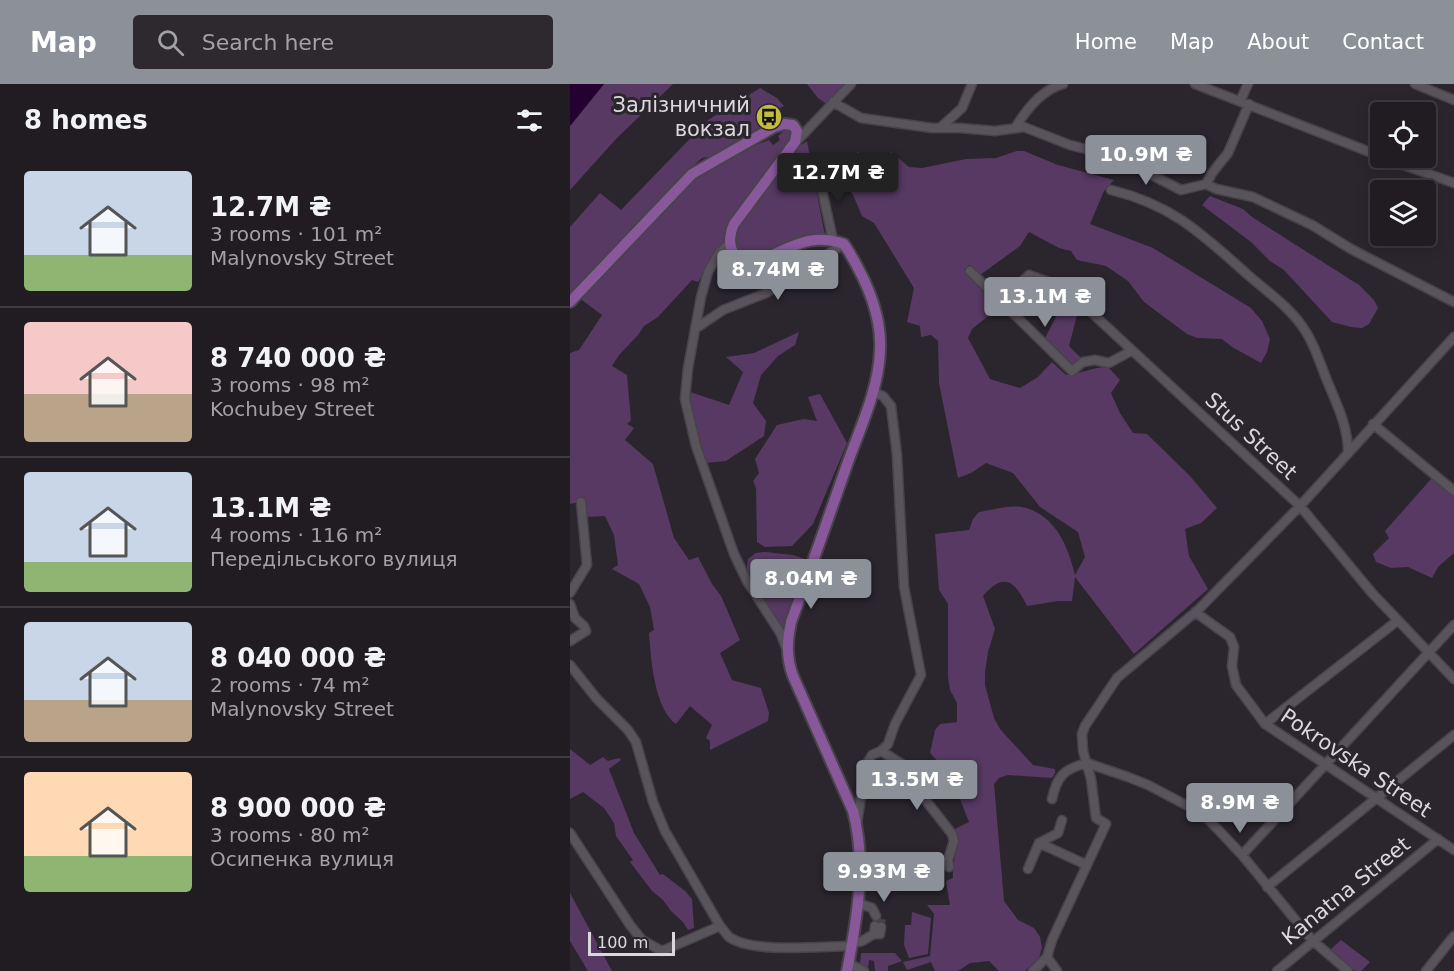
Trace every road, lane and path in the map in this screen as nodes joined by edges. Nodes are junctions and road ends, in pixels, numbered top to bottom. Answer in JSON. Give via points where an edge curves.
{"nodes":[{"id":1,"x":851,"y":84,"type":"edge"},
{"id":2,"x":972,"y":84,"type":"edge"},
{"id":3,"x":1053,"y":84,"type":"edge"},
{"id":4,"x":1061,"y":84,"type":"edge"},
{"id":5,"x":1195,"y":84,"type":"edge"},
{"id":6,"x":1248,"y":84,"type":"edge"},
{"id":7,"x":1415,"y":84,"type":"edge"},
{"id":8,"x":1454,"y":100,"type":"edge"},
{"id":9,"x":833,"y":102,"type":"junction"},
{"id":10,"x":1245,"y":102,"type":"junction"},
{"id":11,"x":940,"y":128,"type":"junction"},
{"id":12,"x":1015,"y":128,"type":"junction"},
{"id":13,"x":790,"y":149,"type":"junction"},
{"id":14,"x":1370,"y":152,"type":"edge"},
{"id":15,"x":1412,"y":168,"type":"edge"},
{"id":16,"x":818,"y":172,"type":"dead end"},
{"id":17,"x":1454,"y":183,"type":"edge"},
{"id":18,"x":1206,"y":184,"type":"junction"},
{"id":19,"x":1111,"y":190,"type":"dead end"},
{"id":20,"x":833,"y":240,"type":"junction"},
{"id":21,"x":729,"y":244,"type":"junction"},
{"id":22,"x":844,"y":244,"type":"junction"},
{"id":23,"x":970,"y":271,"type":"dead end"},
{"id":24,"x":570,"y":302,"type":"edge"},
{"id":25,"x":1000,"y":302,"type":"junction"},
{"id":26,"x":1454,"y":302,"type":"edge"},
{"id":27,"x":694,"y":329,"type":"junction"},
{"id":28,"x":1454,"y":338,"type":"edge"},
{"id":29,"x":1131,"y":351,"type":"junction"},
{"id":30,"x":873,"y":392,"type":"junction"},
{"id":31,"x":1373,"y":424,"type":"junction"},
{"id":32,"x":1348,"y":452,"type":"junction"},
{"id":33,"x":1454,"y":491,"type":"edge"},
{"id":34,"x":581,"y":502,"type":"dead end"},
{"id":35,"x":1300,"y":506,"type":"junction"},
{"id":36,"x":570,"y":593,"type":"edge"},
{"id":37,"x":570,"y":604,"type":"edge"},
{"id":38,"x":1196,"y":612,"type":"junction"},
{"id":39,"x":1397,"y":621,"type":"junction"},
{"id":40,"x":1454,"y":625,"type":"edge"},
{"id":41,"x":570,"y":641,"type":"edge"},
{"id":42,"x":787,"y":650,"type":"junction"},
{"id":43,"x":1429,"y":652,"type":"junction"},
{"id":44,"x":570,"y":665,"type":"edge"},
{"id":45,"x":1454,"y":679,"type":"edge"},
{"id":46,"x":1265,"y":724,"type":"junction"},
{"id":47,"x":1454,"y":735,"type":"edge"},
{"id":48,"x":881,"y":751,"type":"junction"},
{"id":49,"x":1087,"y":763,"type":"junction"},
{"id":50,"x":1327,"y":765,"type":"junction"},
{"id":51,"x":1376,"y":798,"type":"junction"},
{"id":52,"x":1052,"y":799,"type":"dead end"},
{"id":53,"x":1062,"y":820,"type":"dead end"},
{"id":54,"x":857,"y":824,"type":"junction"},
{"id":55,"x":570,"y":833,"type":"edge"},
{"id":56,"x":1438,"y":838,"type":"junction"},
{"id":57,"x":1039,"y":843,"type":"junction"},
{"id":58,"x":1454,"y":850,"type":"edge"},
{"id":59,"x":1242,"y":855,"type":"junction"},
{"id":60,"x":1087,"y":865,"type":"junction"},
{"id":61,"x":949,"y":867,"type":"dead end"},
{"id":62,"x":1028,"y":869,"type":"dead end"},
{"id":63,"x":1267,"y":887,"type":"junction"},
{"id":64,"x":858,"y":903,"type":"junction"},
{"id":65,"x":876,"y":914,"type":"dead end"},
{"id":66,"x":720,"y":926,"type":"junction"},
{"id":67,"x":876,"y":929,"type":"dead end"},
{"id":68,"x":1454,"y":936,"type":"edge"},
{"id":69,"x":1312,"y":940,"type":"junction"},
{"id":70,"x":852,"y":944,"type":"junction"},
{"id":71,"x":1047,"y":957,"type":"junction"},
{"id":72,"x":848,"y":967,"type":"edge"},
{"id":73,"x":864,"y":971,"type":"edge"},
{"id":74,"x":1033,"y":971,"type":"edge"},
{"id":75,"x":1057,"y":971,"type":"edge"},
{"id":76,"x":1277,"y":971,"type":"edge"},
{"id":77,"x":1348,"y":971,"type":"edge"},
{"id":78,"x":1426,"y":971,"type":"edge"}],
"edges":[{"from":1,"to":9,"type":"street"},
{"from":2,"to":11,"type":"street","via":[[962,108]]},
{"from":3,"to":4,"type":"street"},
{"from":4,"to":12,"type":"street","via":[[1038,99]]},
{"from":5,"to":10,"type":"street"},
{"from":6,"to":10,"type":"street"},
{"from":7,"to":8,"type":"street"},
{"from":9,"to":11,"type":"street","via":[[861,118]]},
{"from":9,"to":13,"type":"street"},
{"from":10,"to":14,"type":"street"},
{"from":10,"to":18,"type":"street","via":[[1228,153]]},
{"from":11,"to":12,"type":"street"},
{"from":12,"to":18,"type":"street","via":[[1024,127],[1070,145],[1117,157],[1181,190]]},
{"from":13,"to":21,"type":"main road","via":[[734,224]]},
{"from":13,"to":24,"type":"main road","via":[[797,131],[793,125],[784,124],[692,174]]},
{"from":15,"to":17,"type":"street"},
{"from":16,"to":20,"type":"street"},
{"from":18,"to":26,"type":"street","via":[[1269,204]]},
{"from":19,"to":32,"type":"street","via":[[1180,217],[1285,306],[1306,332],[1318,357],[1340,410]]},
{"from":20,"to":21,"type":"main road","via":[[797,244],[751,263],[737,258]]},
{"from":20,"to":22,"type":"main road"},
{"from":21,"to":27,"type":"street","via":[[708,272]]},
{"from":22,"to":27,"type":"street","via":[[766,293],[723,310]]},
{"from":22,"to":30,"type":"main road","via":[[877,313],[880,350]]},
{"from":23,"to":25,"type":"street"},
{"from":25,"to":29,"type":"street","via":[[1072,371],[1083,362],[1109,363]]},
{"from":25,"to":29,"type":"street","name":"Stus Street","via":[[1029,274],[1055,283]]},
{"from":27,"to":42,"type":"street","via":[[685,399],[696,446],[734,554]]},
{"from":28,"to":31,"type":"street"},
{"from":29,"to":35,"type":"street","name":"Stus Street"},
{"from":30,"to":42,"type":"main road","via":[[791,622]]},
{"from":30,"to":48,"type":"street","via":[[891,406],[904,587],[921,675]]},
{"from":31,"to":32,"type":"street"},
{"from":31,"to":33,"type":"street"},
{"from":32,"to":35,"type":"street"},
{"from":34,"to":36,"type":"street","via":[[587,565]]},
{"from":35,"to":38,"type":"street"},
{"from":35,"to":39,"type":"street","name":"Stus Street"},
{"from":37,"to":41,"type":"street","via":[[586,631]]},
{"from":38,"to":46,"type":"street","name":"Pokrovska Street","via":[[1230,637],[1236,685]]},
{"from":38,"to":49,"type":"street","via":[[1117,678],[1082,734]]},
{"from":39,"to":43,"type":"street","name":"Stus Street"},
{"from":39,"to":46,"type":"street"},
{"from":40,"to":43,"type":"street"},
{"from":42,"to":54,"type":"main road","via":[[793,676]]},
{"from":43,"to":45,"type":"street","name":"Stus Street"},
{"from":43,"to":50,"type":"street"},
{"from":44,"to":66,"type":"street","via":[[636,741],[652,802],[665,831]]},
{"from":46,"to":50,"type":"street","name":"Pokrovska Street"},
{"from":47,"to":51,"type":"street"},
{"from":48,"to":54,"type":"street","via":[[872,755],[866,765]]},
{"from":48,"to":61,"type":"street","via":[[905,766],[952,834]]},
{"from":49,"to":52,"type":"street","via":[[1068,768],[1056,783]]},
{"from":49,"to":59,"type":"street","via":[[1128,777],[1190,807],[1209,820]]},
{"from":49,"to":60,"type":"street","via":[[1096,819],[1106,824]]},
{"from":50,"to":51,"type":"street","name":"Pokrovska Street"},
{"from":50,"to":59,"type":"street"},
{"from":51,"to":56,"type":"street","name":"Pokrovska Street"},
{"from":51,"to":63,"type":"street"},
{"from":53,"to":57,"type":"street","via":[[1058,833]]},
{"from":54,"to":64,"type":"main road"},
{"from":55,"to":66,"type":"street","via":[[642,940],[662,951]]},
{"from":56,"to":58,"type":"street","name":"Pokrovska Street"},
{"from":56,"to":69,"type":"street","name":"Kanatna Street"},
{"from":57,"to":60,"type":"street"},
{"from":57,"to":62,"type":"street"},
{"from":59,"to":63,"type":"street"},
{"from":60,"to":71,"type":"street"},
{"from":63,"to":69,"type":"street"},
{"from":64,"to":65,"type":"street"},
{"from":64,"to":70,"type":"main road"},
{"from":66,"to":70,"type":"street","via":[[729,937],[746,945]]},
{"from":67,"to":70,"type":"street"},
{"from":68,"to":78,"type":"street"},
{"from":69,"to":76,"type":"street","name":"Kanatna Street"},
{"from":69,"to":77,"type":"street"},
{"from":70,"to":72,"type":"main road"},
{"from":71,"to":74,"type":"street"},
{"from":71,"to":75,"type":"street"},
{"from":72,"to":73,"type":"street"}]}
